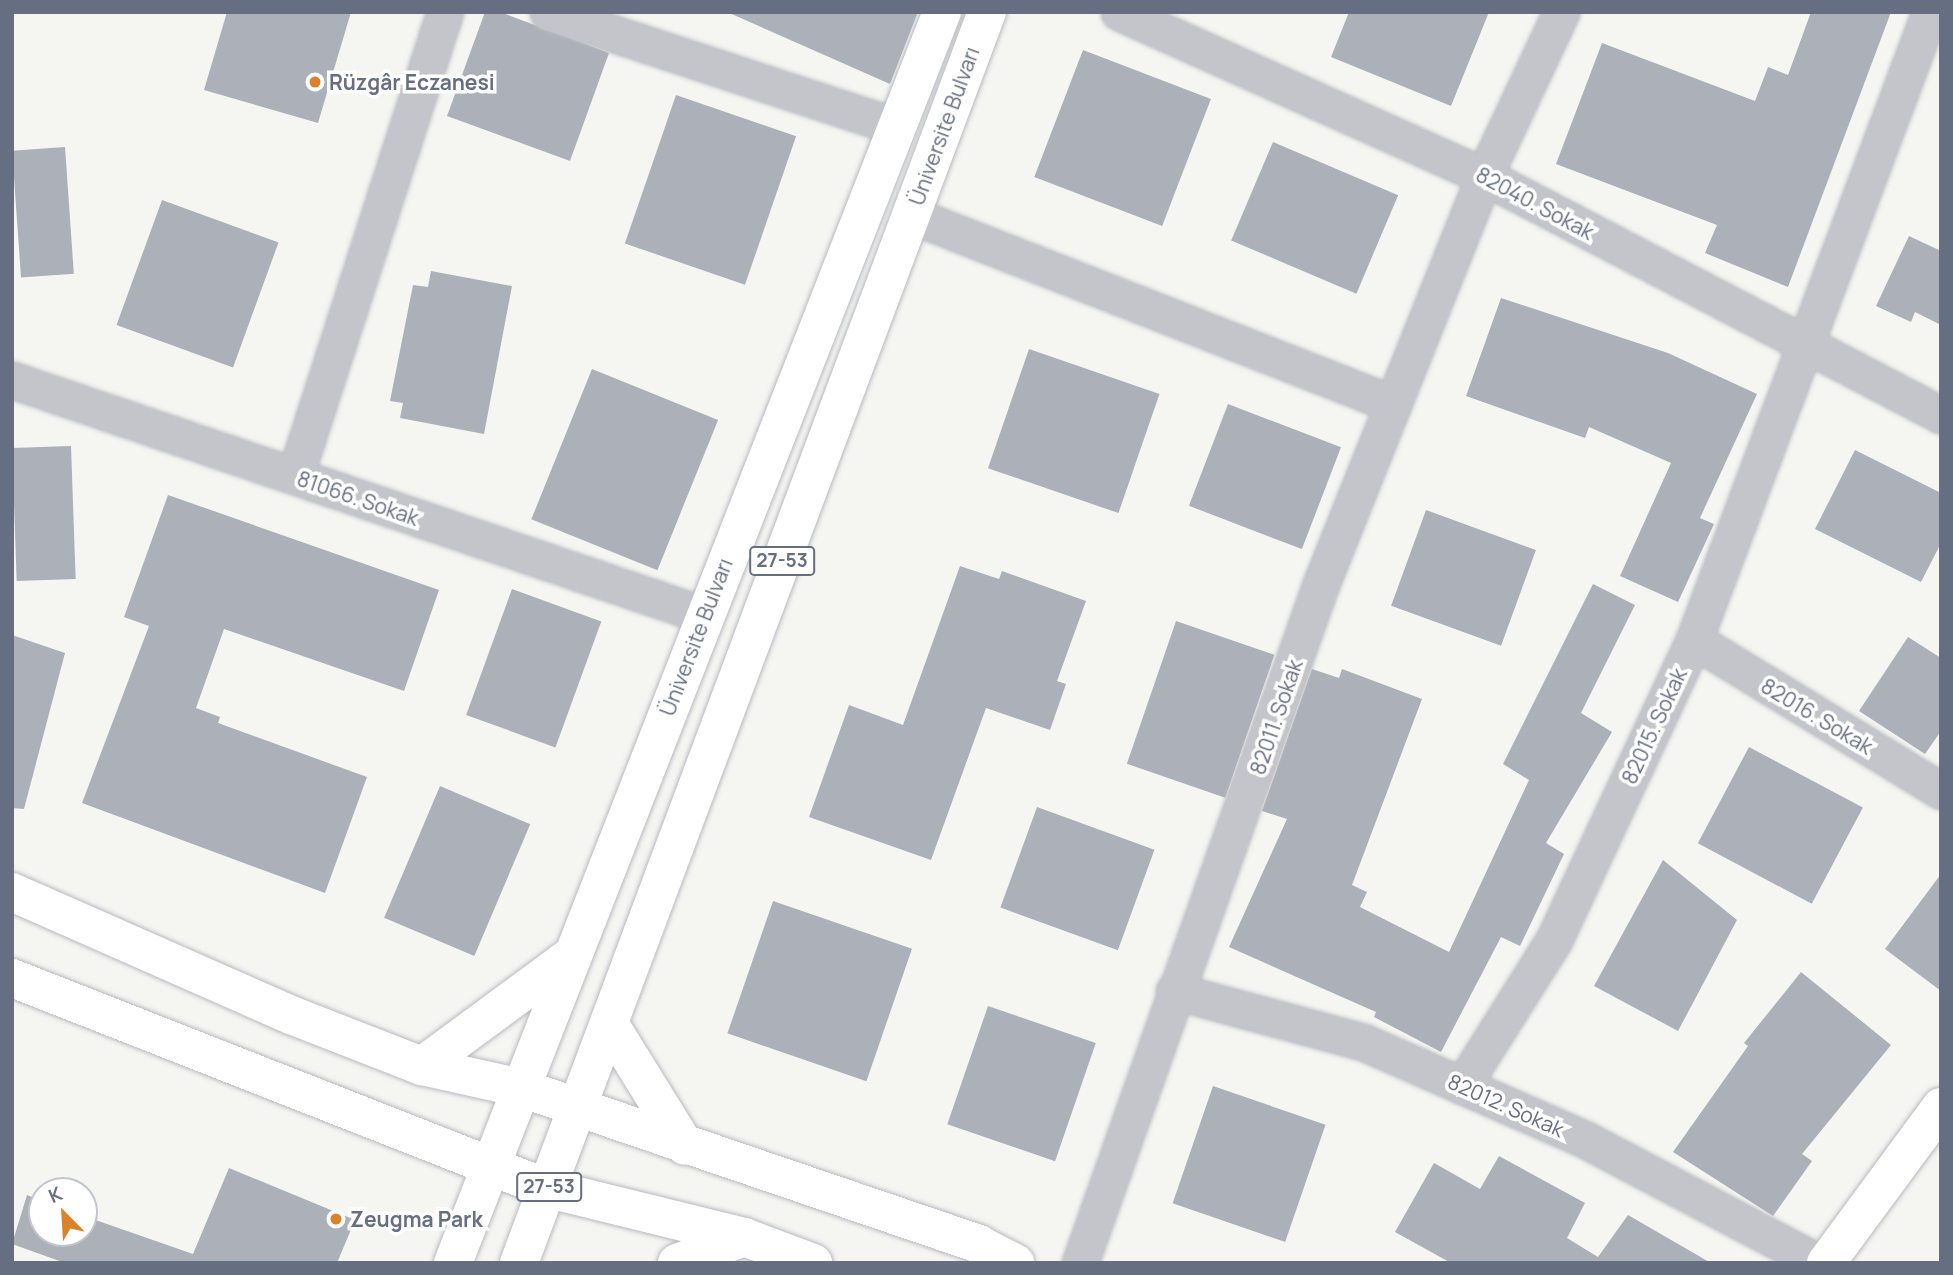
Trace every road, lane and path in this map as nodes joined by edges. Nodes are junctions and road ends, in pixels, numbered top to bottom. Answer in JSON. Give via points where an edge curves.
{"nodes":[{"id":1,"x":445,"y":12,"type":"edge"},
{"id":2,"x":548,"y":12,"type":"edge"},
{"id":3,"x":942,"y":12,"type":"edge"},
{"id":4,"x":987,"y":12,"type":"edge"},
{"id":5,"x":1119,"y":12,"type":"edge"},
{"id":6,"x":1561,"y":12,"type":"edge"},
{"id":7,"x":1930,"y":12,"type":"edge"},
{"id":8,"x":897,"y":127,"type":"junction"},
{"id":9,"x":1484,"y":176,"type":"junction"},
{"id":10,"x":911,"y":215,"type":"junction"},
{"id":11,"x":1804,"y":346,"type":"junction"},
{"id":12,"x":12,"y":380,"type":"edge"},
{"id":13,"x":1393,"y":404,"type":"junction"},
{"id":14,"x":1941,"y":415,"type":"edge"},
{"id":15,"x":295,"y":476,"type":"junction"},
{"id":16,"x":704,"y":615,"type":"junction"},
{"id":17,"x":1694,"y":640,"type":"junction"},
{"id":18,"x":1941,"y":791,"type":"edge"},
{"id":19,"x":12,"y":891,"type":"edge"},
{"id":20,"x":570,"y":957,"type":"junction"},
{"id":21,"x":12,"y":978,"type":"edge"},
{"id":22,"x":1174,"y":991,"type":"junction"},
{"id":23,"x":610,"y":1025,"type":"junction"},
{"id":24,"x":422,"y":1066,"type":"junction"},
{"id":25,"x":1462,"y":1086,"type":"junction"},
{"id":26,"x":521,"y":1088,"type":"junction"},
{"id":27,"x":1941,"y":1107,"type":"edge"},
{"id":28,"x":578,"y":1110,"type":"junction"},
{"id":29,"x":685,"y":1146,"type":"junction"},
{"id":30,"x":492,"y":1165,"type":"junction"},
{"id":31,"x":549,"y":1189,"type":"junction"},
{"id":32,"x":744,"y":1237,"type":"junction"},
{"id":33,"x":453,"y":1263,"type":"edge"},
{"id":34,"x":519,"y":1263,"type":"edge"},
{"id":35,"x":677,"y":1263,"type":"edge"},
{"id":36,"x":813,"y":1263,"type":"edge"},
{"id":37,"x":1015,"y":1263,"type":"edge"},
{"id":38,"x":1080,"y":1263,"type":"edge"},
{"id":39,"x":1819,"y":1263,"type":"edge"},
{"id":40,"x":1826,"y":1263,"type":"edge"}],
"edges":[{"from":1,"to":15,"type":"street"},
{"from":2,"to":8,"type":"street"},
{"from":3,"to":8,"type":"main road","name":"Üniversite Bulvarı"},
{"from":4,"to":10,"type":"main road","name":"Üniversite Bulvarı","number":"27-53"},
{"from":5,"to":9,"type":"street","name":"82040. Sokak"},
{"from":6,"to":9,"type":"street","name":"82011. Sokak"},
{"from":7,"to":11,"type":"street","name":"82015. Sokak"},
{"from":8,"to":16,"type":"main road","name":"Üniversite Bulvarı"},
{"from":9,"to":11,"type":"street","name":"82040. Sokak"},
{"from":9,"to":13,"type":"street","name":"82011. Sokak"},
{"from":10,"to":13,"type":"street"},
{"from":10,"to":23,"type":"main road","name":"Üniversite Bulvarı","number":"27-53"},
{"from":11,"to":14,"type":"street","name":"82040. Sokak"},
{"from":11,"to":17,"type":"street","name":"82015. Sokak"},
{"from":12,"to":15,"type":"street","name":"81066. Sokak"},
{"from":13,"to":22,"type":"street","name":"82011. Sokak","via":[[1321,584],[1239,826]]},
{"from":15,"to":16,"type":"street","name":"81066. Sokak"},
{"from":16,"to":20,"type":"main road","name":"Üniversite Bulvarı"},
{"from":17,"to":18,"type":"street","name":"82016. Sokak"},
{"from":17,"to":25,"type":"street","name":"82015. Sokak","via":[[1554,940]]},
{"from":19,"to":24,"type":"main road","via":[[291,1015]]},
{"from":20,"to":24,"type":"main road"},
{"from":20,"to":26,"type":"main road","name":"Üniversite Bulvarı"},
{"from":21,"to":30,"type":"main road"},
{"from":22,"to":25,"type":"street","name":"82012. Sokak","via":[[1363,1042]]},
{"from":22,"to":38,"type":"street","name":"82011. Sokak"},
{"from":23,"to":28,"type":"main road","name":"Üniversite Bulvarı","number":"27-53"},
{"from":23,"to":29,"type":"main road"},
{"from":24,"to":26,"type":"main road"},
{"from":25,"to":39,"type":"street","name":"82012. Sokak","via":[[1586,1140]]},
{"from":26,"to":28,"type":"main road"},
{"from":26,"to":30,"type":"main road","name":"Üniversite Bulvarı"},
{"from":27,"to":40,"type":"main road"},
{"from":28,"to":29,"type":"main road"},
{"from":28,"to":31,"type":"main road","name":"Üniversite Bulvarı","number":"27-53"},
{"from":29,"to":37,"type":"main road","via":[[978,1244]]},
{"from":30,"to":31,"type":"main road"},
{"from":30,"to":33,"type":"main road","name":"Üniversite Bulvarı"},
{"from":31,"to":32,"type":"main road"},
{"from":31,"to":34,"type":"main road","name":"Üniversite Bulvarı","number":"27-53"},
{"from":32,"to":35,"type":"main road"},
{"from":32,"to":36,"type":"main road"}]}
